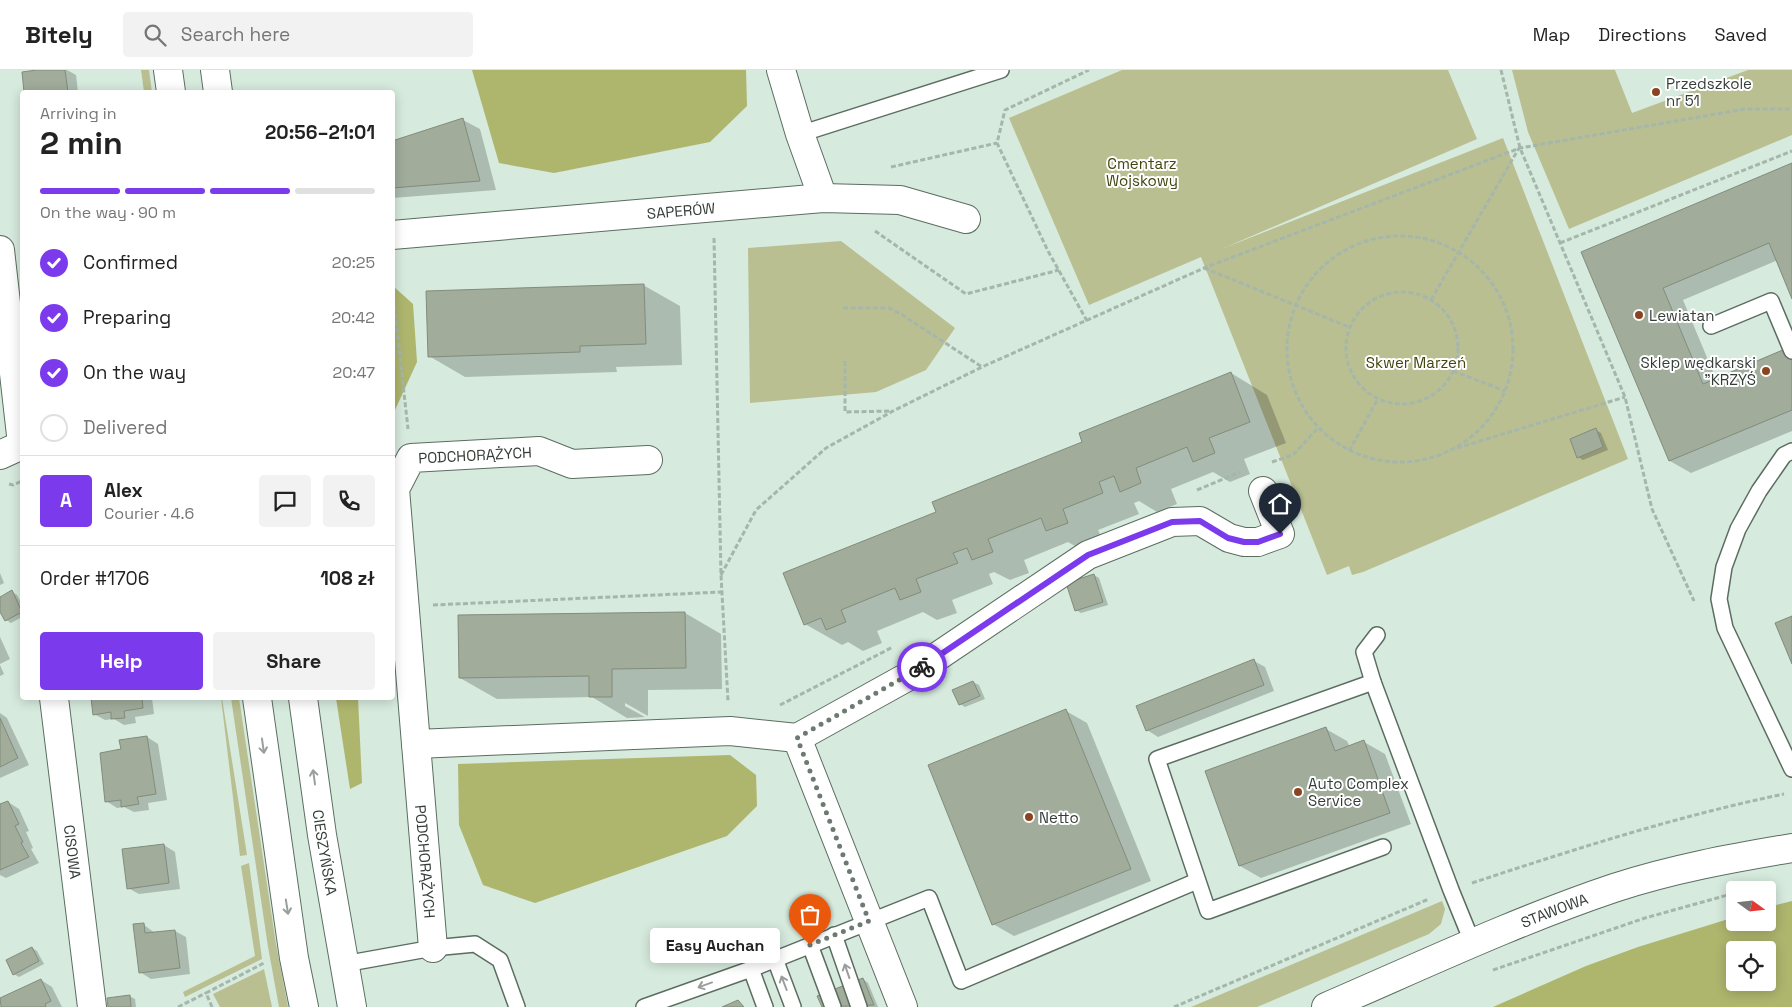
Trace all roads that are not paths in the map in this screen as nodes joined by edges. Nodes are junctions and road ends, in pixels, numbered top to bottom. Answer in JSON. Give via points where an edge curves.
{"nodes":[{"id":1,"x":168,"y":70,"type":"edge"},
{"id":2,"x":215,"y":70,"type":"edge"},
{"id":3,"x":781,"y":70,"type":"edge"},
{"id":4,"x":1000,"y":70,"type":"edge"},
{"id":5,"x":171,"y":90,"type":"edge"},
{"id":6,"x":218,"y":90,"type":"edge"},
{"id":7,"x":800,"y":134,"type":"junction"},
{"id":8,"x":824,"y":198,"type":"junction"},
{"id":9,"x":966,"y":219,"type":"dead end"},
{"id":10,"x":395,"y":235,"type":"edge"},
{"id":11,"x":0,"y":250,"type":"edge"},
{"id":12,"x":1711,"y":326,"type":"dead end"},
{"id":13,"x":1792,"y":351,"type":"edge"},
{"id":14,"x":20,"y":427,"type":"edge"},
{"id":15,"x":20,"y":446,"type":"edge"},
{"id":16,"x":1792,"y":451,"type":"edge"},
{"id":17,"x":0,"y":456,"type":"edge"},
{"id":18,"x":648,"y":460,"type":"dead end"},
{"id":19,"x":1255,"y":480,"type":"road end"},
{"id":20,"x":395,"y":487,"type":"edge"},
{"id":21,"x":395,"y":501,"type":"edge"},
{"id":22,"x":1376,"y":635,"type":"dead end"},
{"id":23,"x":1372,"y":682,"type":"junction"},
{"id":24,"x":54,"y":700,"type":"edge"},
{"id":25,"x":256,"y":700,"type":"edge"},
{"id":26,"x":303,"y":700,"type":"edge"},
{"id":27,"x":797,"y":738,"type":"junction"},
{"id":28,"x":416,"y":744,"type":"junction"},
{"id":29,"x":1792,"y":769,"type":"edge"},
{"id":30,"x":1383,"y":847,"type":"dead end"},
{"id":31,"x":1792,"y":848,"type":"edge"},
{"id":32,"x":1197,"y":880,"type":"junction"},
{"id":33,"x":869,"y":921,"type":"junction"},
{"id":34,"x":834,"y":935,"type":"junction"},
{"id":35,"x":1473,"y":944,"type":"junction"},
{"id":36,"x":810,"y":945,"type":"junction"},
{"id":37,"x":433,"y":948,"type":"junction"},
{"id":38,"x":775,"y":959,"type":"junction"},
{"id":39,"x":344,"y":964,"type":"junction"},
{"id":40,"x":751,"y":969,"type":"junction"},
{"id":41,"x":92,"y":1007,"type":"edge"},
{"id":42,"x":304,"y":1007,"type":"edge"},
{"id":43,"x":352,"y":1007,"type":"edge"},
{"id":44,"x":517,"y":1007,"type":"edge"},
{"id":45,"x":644,"y":1007,"type":"edge"},
{"id":46,"x":765,"y":1007,"type":"edge"},
{"id":47,"x":793,"y":1007,"type":"edge"},
{"id":48,"x":833,"y":1007,"type":"edge"},
{"id":49,"x":859,"y":1007,"type":"edge"},
{"id":50,"x":903,"y":1007,"type":"edge"},
{"id":51,"x":1326,"y":1007,"type":"edge"}],
"edges":[{"from":1,"to":5,"type":"street"},
{"from":2,"to":6,"type":"street"},
{"from":3,"to":7,"type":"street"},
{"from":4,"to":7,"type":"lane"},
{"from":7,"to":8,"type":"street"},
{"from":8,"to":9,"type":"street","name":"SAPERÓW","via":[[900,200]]},
{"from":8,"to":10,"type":"street","name":"SAPERÓW"},
{"from":11,"to":14,"type":"street"},
{"from":12,"to":13,"type":"lane","via":[[1771,301]]},
{"from":15,"to":17,"type":"street"},
{"from":16,"to":29,"type":"lane","via":[[1784,455],[1759,491],[1738,529],[1724,567],[1719,599],[1725,628]]},
{"from":18,"to":20,"type":"street","name":"PODCHORĄŻYCH","via":[[572,464],[539,451],[411,458]]},
{"from":19,"to":27,"type":"street","via":[[1280,534],[1258,542],[1244,542],[1228,538],[1200,521],[1172,522],[1088,555],[907,677]]},
{"from":21,"to":28,"type":"street","name":"PODCHORĄŻYCH"},
{"from":22,"to":23,"type":"lane","via":[[1364,652]]},
{"from":23,"to":32,"type":"lane","via":[[1157,760]]},
{"from":23,"to":35,"type":"lane"},
{"from":24,"to":41,"type":"street","name":"CISOWA"},
{"from":25,"to":42,"type":"street","one_way":true},
{"from":39,"to":26,"type":"street","name":"CIESZYŃSKA","one_way":true},
{"from":27,"to":28,"type":"street","via":[[730,731]]},
{"from":27,"to":33,"type":"street"},
{"from":28,"to":37,"type":"street","name":"PODCHORĄŻYCH"},
{"from":30,"to":32,"type":"lane","via":[[1208,911]]},
{"from":31,"to":35,"type":"street","name":"STAWOWA","via":[[1706,863],[1614,888]]},
{"from":32,"to":33,"type":"lane","via":[[961,981],[929,898]]},
{"from":33,"to":34,"type":"lane"},
{"from":33,"to":50,"type":"street"},
{"from":34,"to":36,"type":"lane"},
{"from":49,"to":34,"type":"lane","one_way":true},
{"from":35,"to":51,"type":"street","name":"STAWOWA"},
{"from":36,"to":38,"type":"lane"},
{"from":36,"to":48,"type":"lane"},
{"from":37,"to":39,"type":"lane"},
{"from":37,"to":44,"type":"lane","via":[[474,944],[500,960]]},
{"from":38,"to":40,"type":"lane"},
{"from":47,"to":38,"type":"lane","one_way":true},
{"from":39,"to":43,"type":"street","name":"CIESZYŃSKA"},
{"from":40,"to":45,"type":"lane","one_way":true},
{"from":40,"to":46,"type":"lane"}]}
